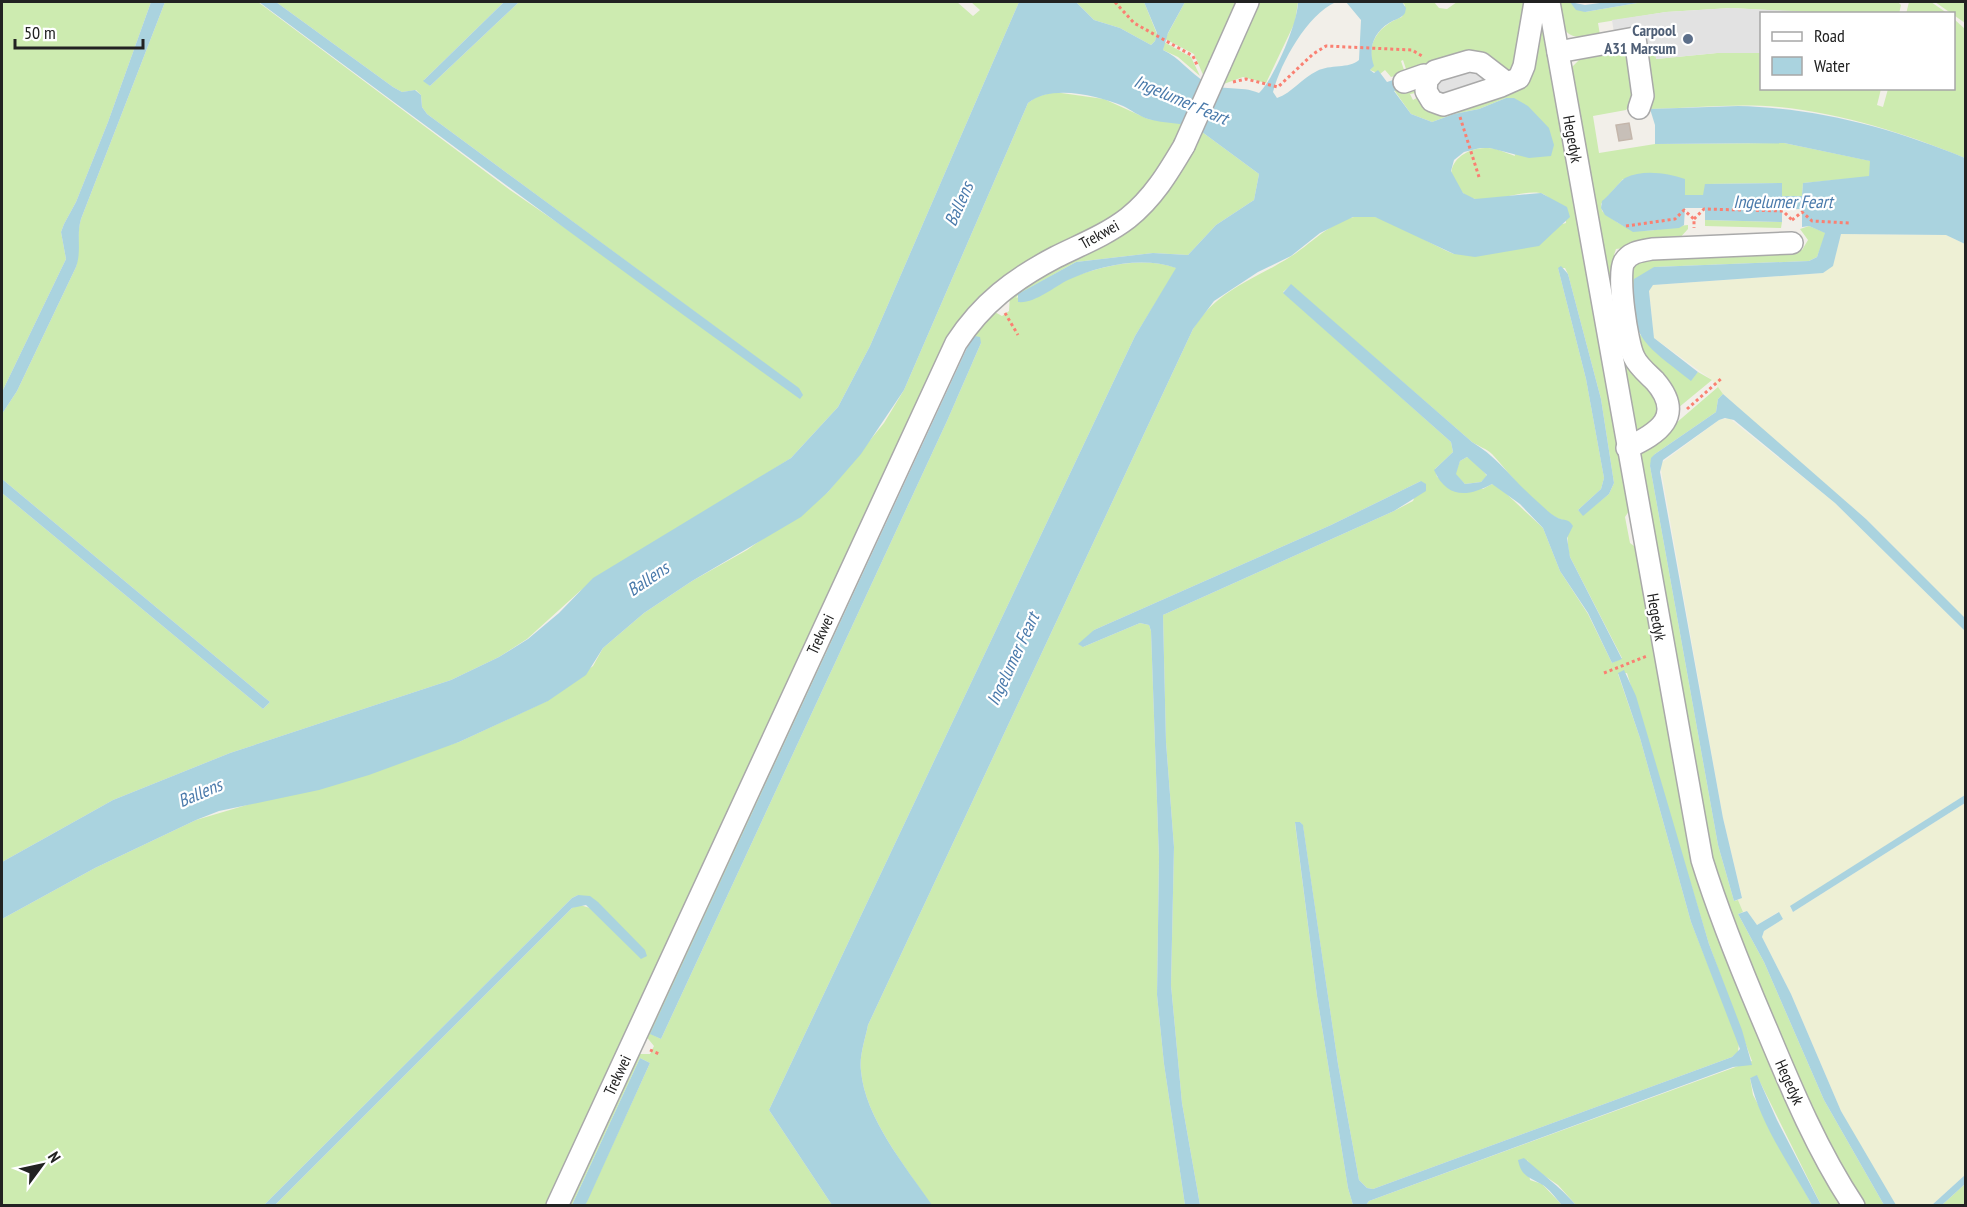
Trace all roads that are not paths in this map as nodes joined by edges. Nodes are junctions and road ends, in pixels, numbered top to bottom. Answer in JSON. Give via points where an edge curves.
{"nodes":[{"id":1,"x":1248,"y":2,"type":"edge"},
{"id":2,"x":1535,"y":2,"type":"edge"},
{"id":3,"x":1549,"y":2,"type":"edge"},
{"id":4,"x":1558,"y":52,"type":"junction"},
{"id":5,"x":1430,"y":76,"type":"junction"},
{"id":6,"x":1404,"y":82,"type":"dead end"},
{"id":7,"x":1507,"y":83,"type":"junction"},
{"id":8,"x":1639,"y":108,"type":"dead end"},
{"id":9,"x":1792,"y":243,"type":"dead end"},
{"id":10,"x":1627,"y":448,"type":"junction"},
{"id":11,"x":557,"y":1206,"type":"edge"},
{"id":12,"x":1854,"y":1206,"type":"edge"}],
"edges":[{"from":1,"to":11,"type":"street","name":"Trekwei","bridge":true,"via":[[1210,68],[1184,146],[1164,180],[1142,206],[1114,227],[1006,286],[977,313],[956,343]]},
{"from":2,"to":7,"type":"street","via":[[1523,72]]},
{"from":3,"to":4,"type":"street","name":"Hegedyk"},
{"from":4,"to":8,"type":"street","via":[[1635,38],[1643,96]]},
{"from":4,"to":10,"type":"street","name":"Hegedyk"},
{"from":5,"to":6,"type":"street"},
{"from":5,"to":7,"type":"street","via":[[1475,61]]},
{"from":5,"to":7,"type":"street","via":[[1425,85],[1428,96],[1443,105]]},
{"from":9,"to":10,"type":"street","via":[[1652,249],[1631,254],[1623,263],[1621,281],[1631,351],[1668,407],[1665,424]]},
{"from":10,"to":12,"type":"street","name":"Hegedyk","via":[[1696,832],[1720,914],[1797,1100]]}]}
